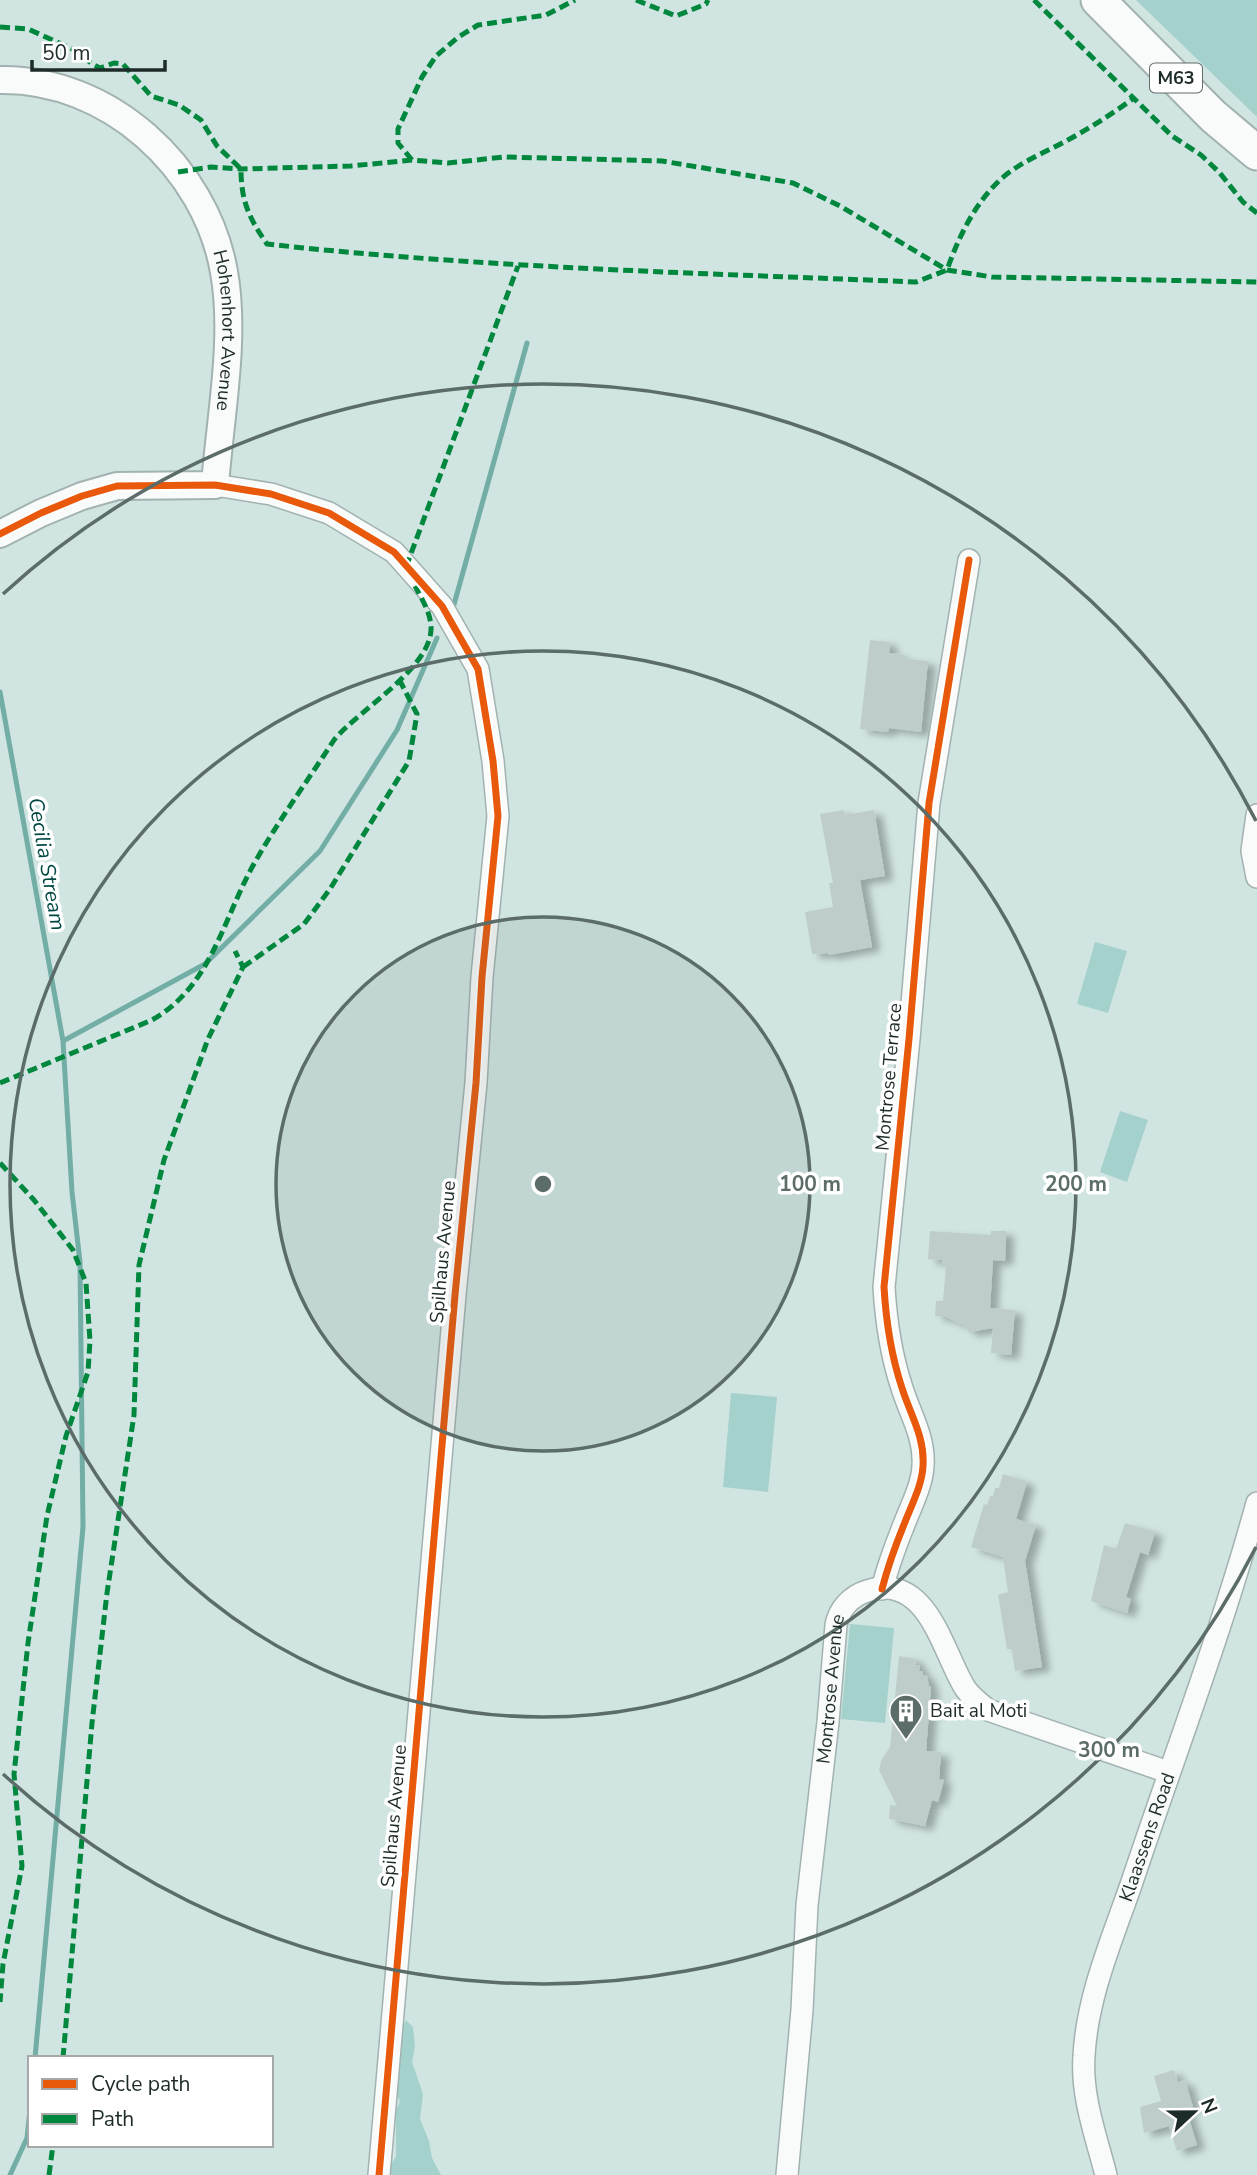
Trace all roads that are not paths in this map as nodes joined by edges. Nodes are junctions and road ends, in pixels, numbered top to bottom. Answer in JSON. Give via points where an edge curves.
{"nodes":[{"id":1,"x":1098,"y":0,"type":"edge"},
{"id":2,"x":0,"y":80,"type":"edge"},
{"id":3,"x":1257,"y":153,"type":"edge"},
{"id":4,"x":215,"y":485,"type":"junction"},
{"id":5,"x":0,"y":534,"type":"edge"},
{"id":6,"x":969,"y":560,"type":"dead end"},
{"id":7,"x":1257,"y":815,"type":"edge"},
{"id":8,"x":1257,"y":877,"type":"edge"},
{"id":9,"x":1257,"y":1503,"type":"edge"},
{"id":10,"x":881,"y":1588,"type":"junction"},
{"id":11,"x":1168,"y":1772,"type":"junction"},
{"id":12,"x":379,"y":2175,"type":"edge"},
{"id":13,"x":787,"y":2175,"type":"edge"},
{"id":14,"x":1106,"y":2175,"type":"edge"}],
"edges":[{"from":1,"to":3,"type":"main road","number":"M63","via":[[1213,116]]},
{"from":2,"to":4,"type":"street","name":"Hohenhort Avenue","via":[[58,86],[119,116],[160,150],[204,213],[222,261],[228,319]]},
{"from":4,"to":5,"type":"street","via":[[117,486],[82,496]]},
{"from":4,"to":12,"type":"street","name":"Spilhaus Avenue","via":[[271,494],[329,513],[394,552],[442,606],[478,670],[495,775],[498,816],[476,1083]]},
{"from":6,"to":10,"type":"street","name":"Montrose Terrace","via":[[929,803],[884,1287],[895,1364],[922,1443],[923,1468]]},
{"from":7,"to":8,"type":"street","via":[[1252,850]]},
{"from":9,"to":11,"type":"street","name":"Klaassens Road","via":[[1238,1573]]},
{"from":10,"to":11,"type":"street","via":[[902,1592],[923,1607],[970,1696],[988,1710]]},
{"from":10,"to":13,"type":"street","name":"Montrose Avenue","via":[[853,1599],[839,1614],[836,1625],[807,1905]]},
{"from":11,"to":14,"type":"street","name":"Klaassens Road","via":[[1098,1983],[1085,2044],[1084,2082]]}]}
